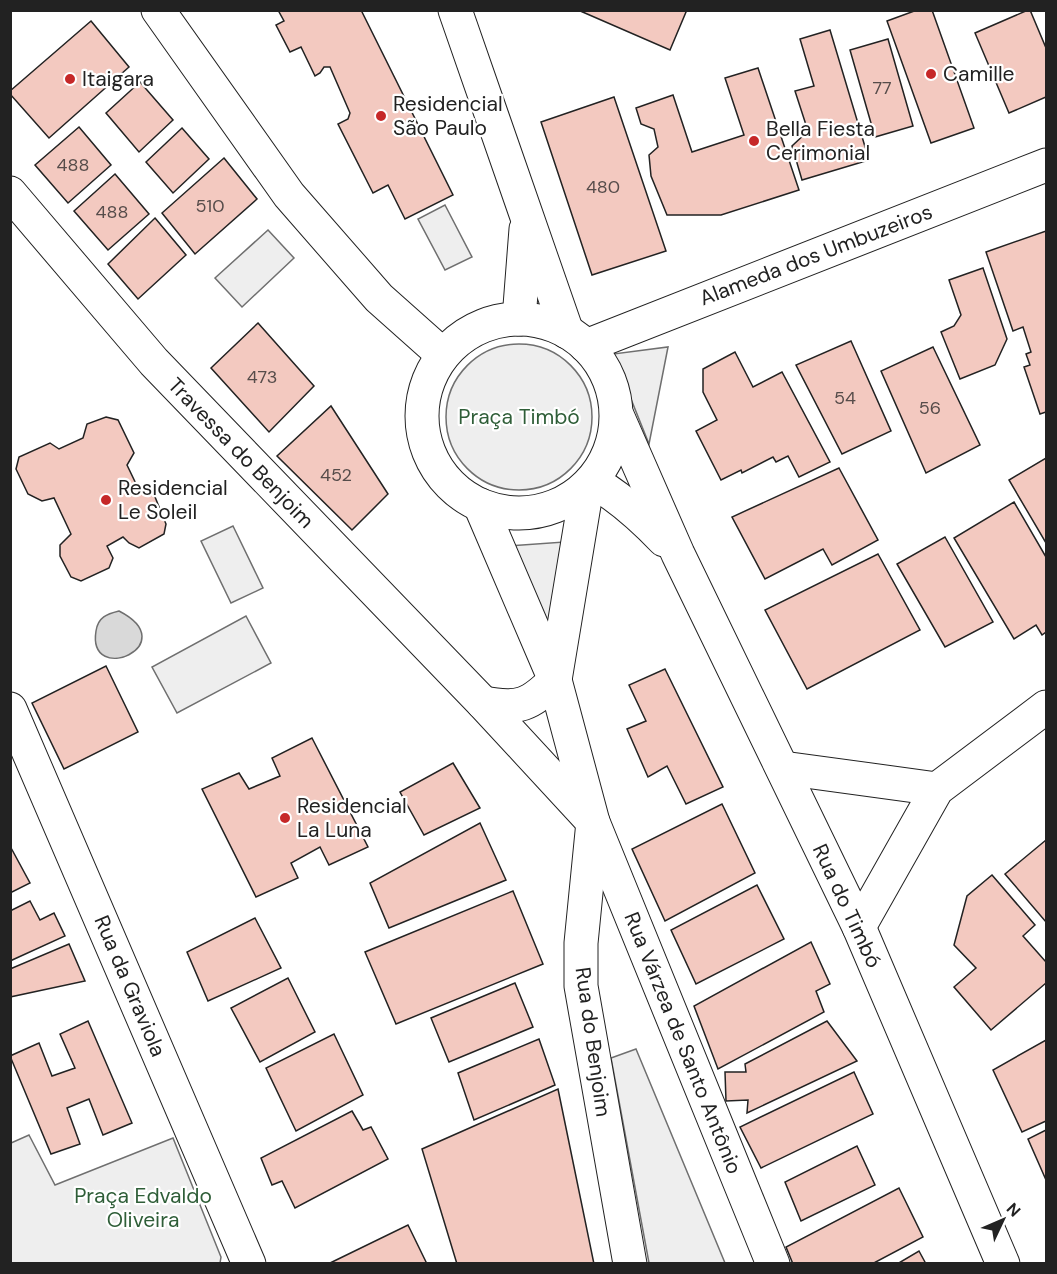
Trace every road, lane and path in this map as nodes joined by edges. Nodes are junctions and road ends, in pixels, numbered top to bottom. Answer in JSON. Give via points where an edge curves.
{"nodes":[{"id":1,"x":158,"y":10,"type":"edge"},
{"id":2,"x":455,"y":10,"type":"edge"},
{"id":3,"x":1047,"y":165,"type":"edge"},
{"id":4,"x":10,"y":193,"type":"edge"},
{"id":5,"x":526,"y":215,"type":"junction"},
{"id":6,"x":519,"y":319,"type":"junction"},
{"id":7,"x":577,"y":339,"type":"junction"},
{"id":8,"x":443,"y":355,"type":"junction"},
{"id":9,"x":617,"y":415,"type":"junction"},
{"id":10,"x":590,"y":484,"type":"junction"},
{"id":11,"x":480,"y":505,"type":"junction"},
{"id":12,"x":678,"y":554,"type":"junction"},
{"id":13,"x":555,"y":680,"type":"junction"},
{"id":14,"x":483,"y":703,"type":"junction"},
{"id":15,"x":1047,"y":707,"type":"edge"},
{"id":16,"x":10,"y":709,"type":"edge"},
{"id":17,"x":783,"y":768,"type":"junction"},
{"id":18,"x":936,"y":789,"type":"junction"},
{"id":19,"x":593,"y":822,"type":"junction"},
{"id":20,"x":859,"y":927,"type":"junction"},
{"id":21,"x":249,"y":1263,"type":"edge"},
{"id":22,"x":630,"y":1263,"type":"edge"},
{"id":23,"x":773,"y":1263,"type":"edge"},
{"id":24,"x":1003,"y":1263,"type":"edge"}],
"edges":[{"from":1,"to":8,"type":"street","via":[[289,195],[379,298]]},
{"from":2,"to":5,"type":"street"},
{"from":3,"to":7,"type":"street","name":"Alameda dos Umbuzeiros"},
{"from":4,"to":14,"type":"street","name":"Travessa do Benjoim","via":[[154,363]]},
{"from":5,"to":6,"type":"street"},
{"from":5,"to":7,"type":"street"},
{"from":6,"to":7,"type":"street","via":[[544,322]]},
{"from":6,"to":8,"type":"street","via":[[490,323],[464,336]]},
{"from":7,"to":9,"type":"street","via":[[602,366],[613,390]]},
{"from":8,"to":11,"type":"street","via":[[428,380],[422,409],[424,439],[435,466],[454,489]]},
{"from":9,"to":10,"type":"street","via":[[606,462]]},
{"from":9,"to":12,"type":"street","name":"Rua do Timbó"},
{"from":10,"to":11,"type":"street","via":[[563,504],[536,513],[507,513]]},
{"from":10,"to":12,"type":"street","name":"Rua do Timbó","via":[[611,492]]},
{"from":10,"to":13,"type":"street","name":"Rua do Benjoim"},
{"from":11,"to":13,"type":"street","name":"Rua do Benjoim"},
{"from":12,"to":17,"type":"street","name":"Rua do Timbó"},
{"from":13,"to":14,"type":"street","via":[[538,697],[520,705]]},
{"from":13,"to":19,"type":"street","name":"Rua do Benjoim"},
{"from":14,"to":19,"type":"street","name":"Travessa do Benjoim"},
{"from":15,"to":18,"type":"street"},
{"from":16,"to":21,"type":"street","name":"Rua da Graviola"},
{"from":17,"to":18,"type":"street"},
{"from":17,"to":20,"type":"street","name":"Rua do Timbó"},
{"from":18,"to":20,"type":"street"},
{"from":19,"to":22,"type":"street","name":"Rua do Benjoim","via":[[580,943],[581,986]]},
{"from":19,"to":23,"type":"street","name":"Rua Várzea de Santo Antônio"},
{"from":20,"to":24,"type":"street","name":"Rua do Timbó"}]}
